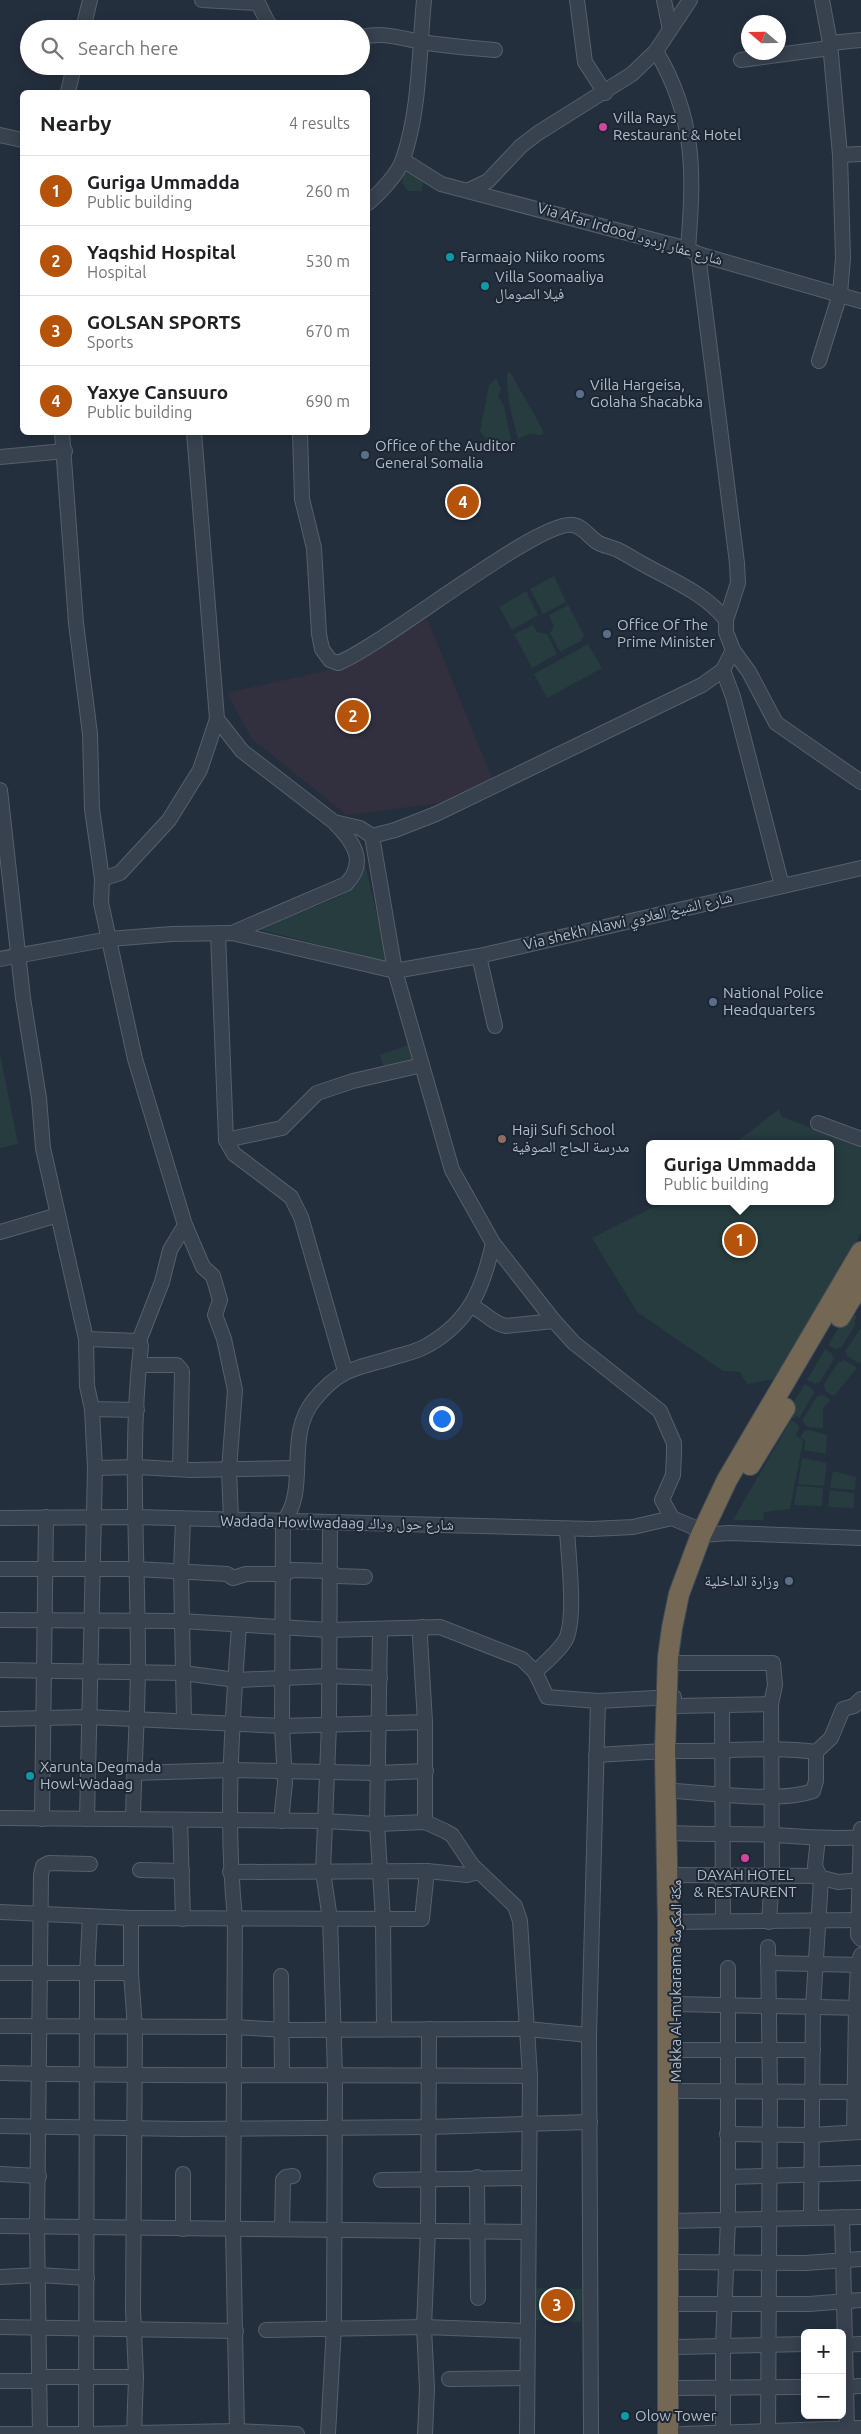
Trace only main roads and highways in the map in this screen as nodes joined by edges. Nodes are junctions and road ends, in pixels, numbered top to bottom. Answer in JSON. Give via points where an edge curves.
{"nodes":[{"id":1,"x":861,"y":1252,"type":"edge"},
{"id":2,"x":861,"y":1282,"type":"edge"},
{"id":3,"x":779,"y":1406,"type":"junction"},
{"id":4,"x":706,"y":1529,"type":"junction"},
{"id":5,"x":672,"y":1700,"type":"junction"},
{"id":6,"x":670,"y":1751,"type":"junction"},
{"id":7,"x":672,"y":1922,"type":"junction"},
{"id":8,"x":673,"y":2221,"type":"junction"},
{"id":9,"x":668,"y":2434,"type":"edge"},
{"id":10,"x":678,"y":2434,"type":"edge"}],
"edges":[{"from":1,"to":3,"type":"highway"},
{"from":2,"to":3,"type":"highway"},
{"from":3,"to":4,"type":"highway"},
{"from":4,"to":5,"type":"highway","name":"Makka Al-mukarama مكة المكرمة"},
{"from":4,"to":5,"type":"highway","name":"Makka Al-mukarama مكة المكرمة","via":[[679,1594],[668,1657]]},
{"from":5,"to":6,"type":"highway","name":"Makka Al-mukarama مكة المكرمة"},
{"from":6,"to":7,"type":"highway","name":"Makka Al-mukarama مكة المكرمة"},
{"from":6,"to":7,"type":"highway","name":"Makka Al-mukarama مكة المكرمة","via":[[676,1875]]},
{"from":7,"to":8,"type":"highway","name":"Makka Al-mukarama مكة المكرمة"},
{"from":7,"to":8,"type":"highway","name":"Makka Al-mukarama مكة المكرمة","via":[[677,2091]]},
{"from":8,"to":9,"type":"highway","name":"Makka Al-mukarama مكة المكرمة"},
{"from":8,"to":10,"type":"highway","name":"Makka Al-mukarama مكة المكرمة","via":[[679,2262]]}]}
